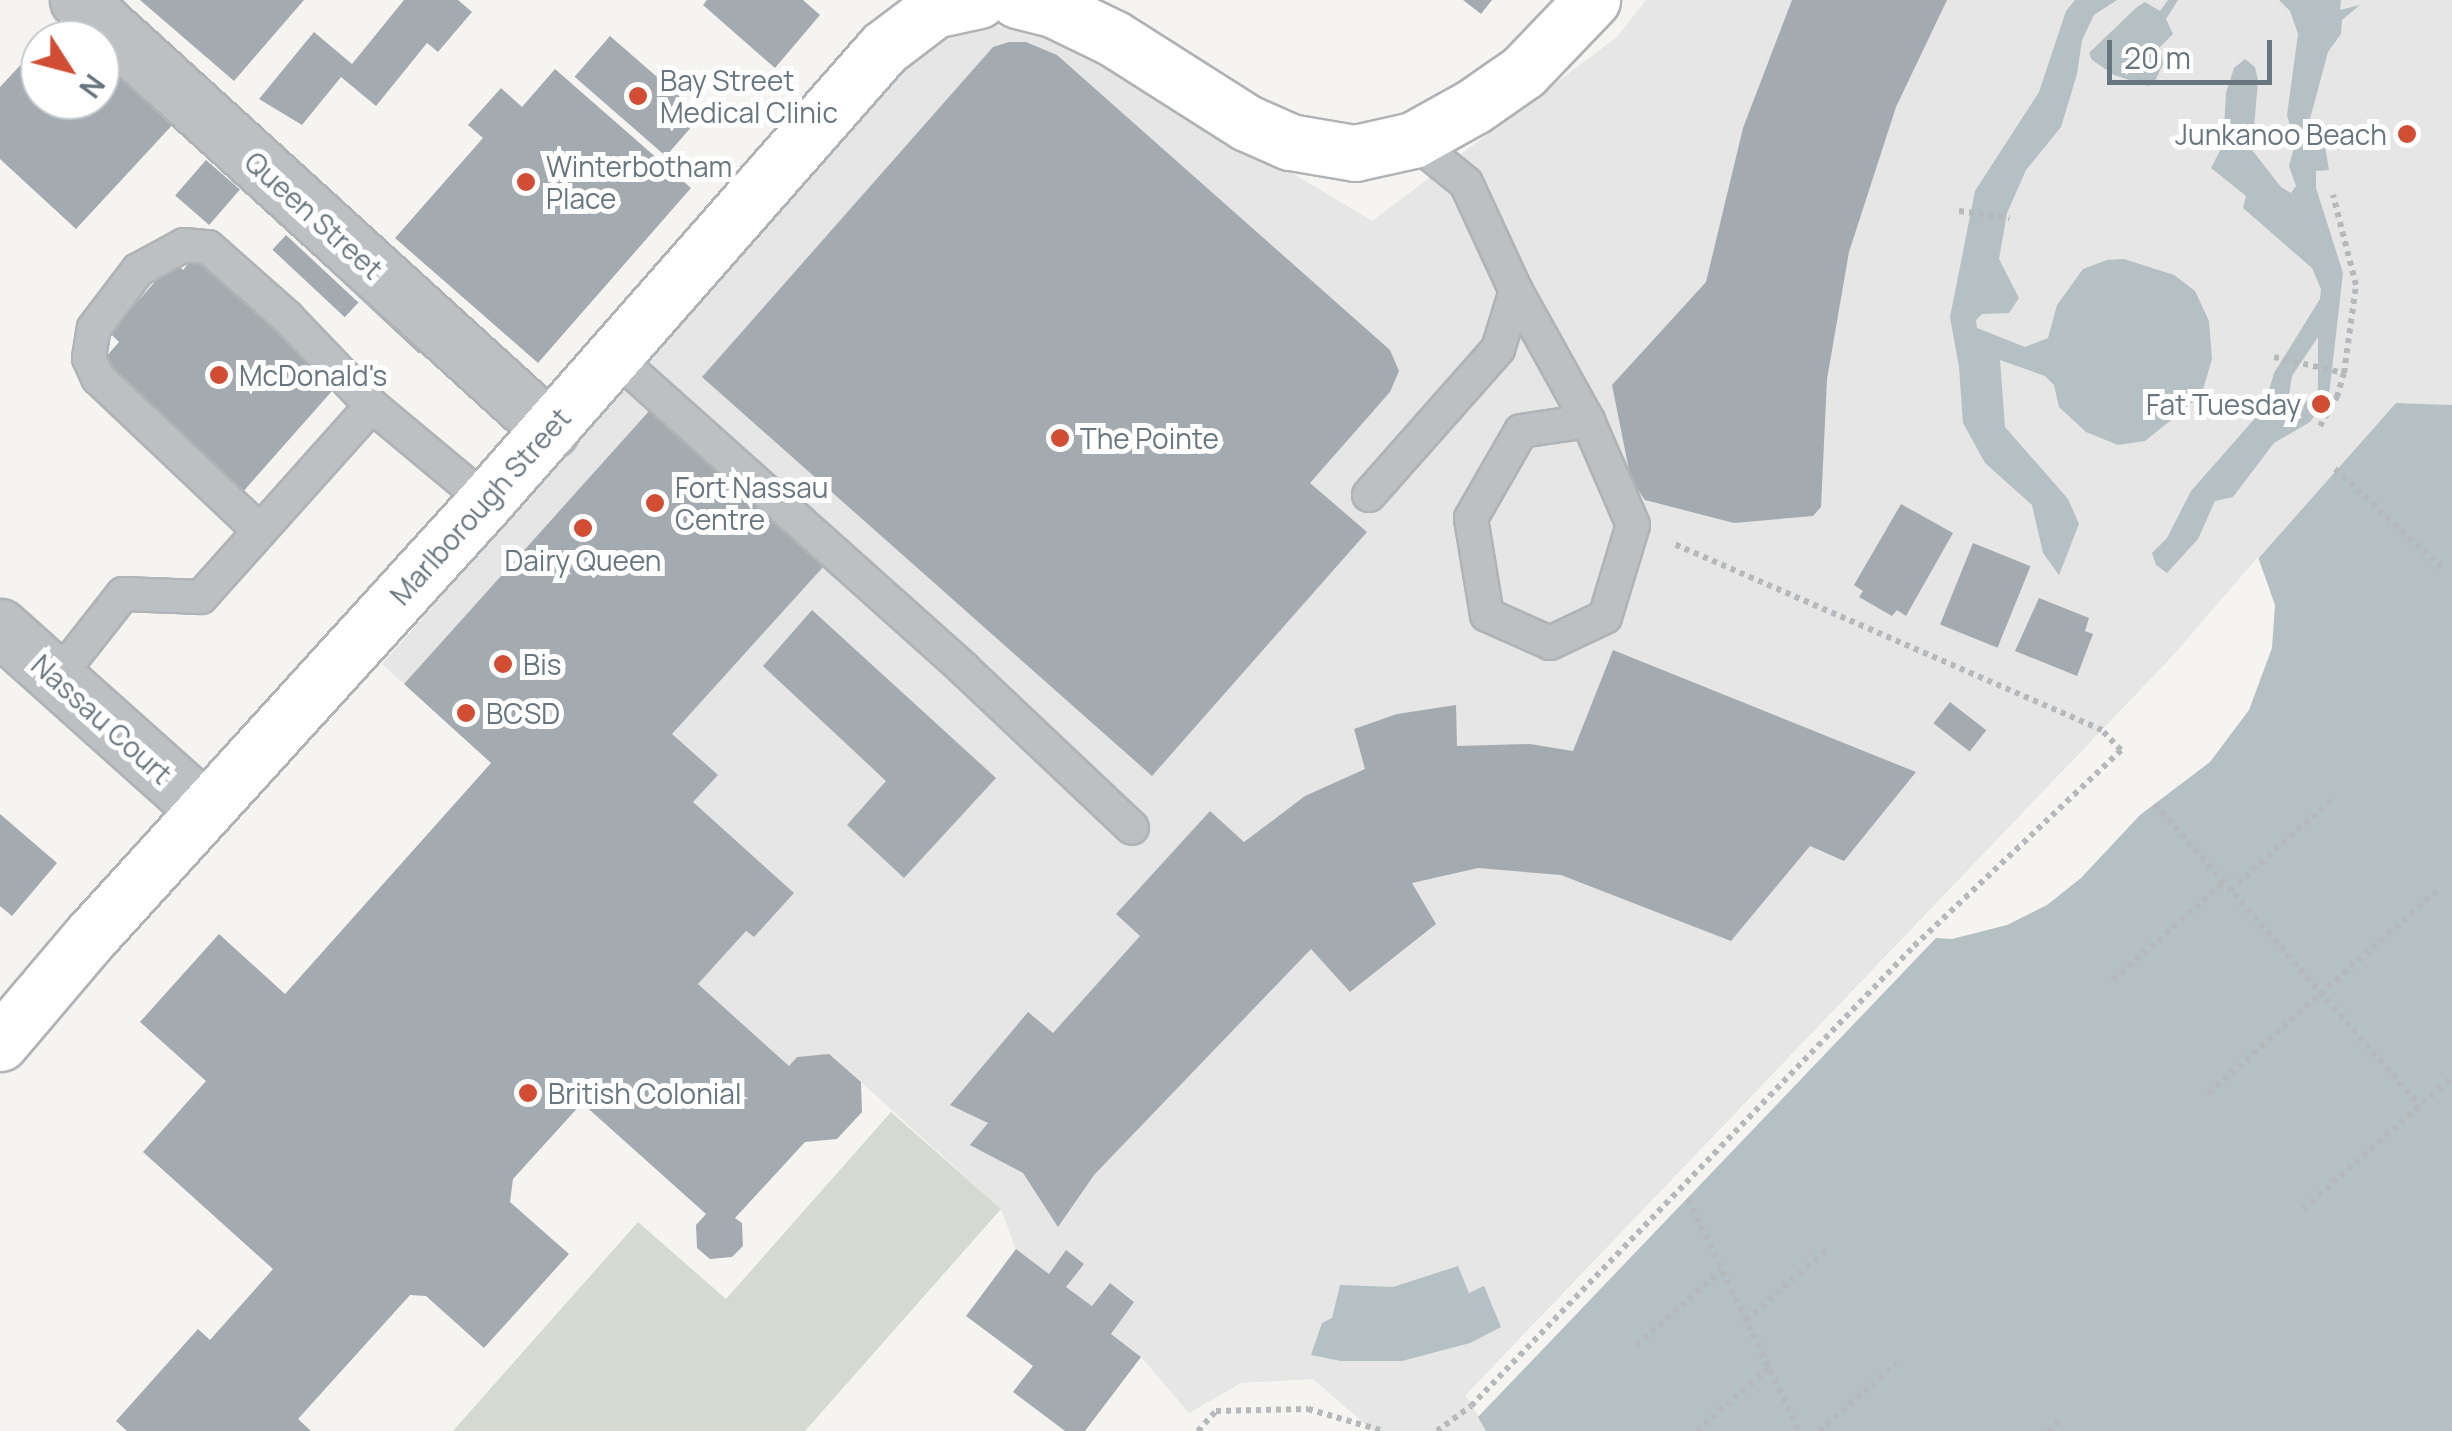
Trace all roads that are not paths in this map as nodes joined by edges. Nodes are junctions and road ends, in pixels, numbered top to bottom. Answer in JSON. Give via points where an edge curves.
{"nodes":[{"id":1,"x":78,"y":0,"type":"edge"},
{"id":2,"x":979,"y":0,"type":"edge"},
{"id":3,"x":1017,"y":0,"type":"edge"},
{"id":4,"x":1592,"y":0,"type":"edge"},
{"id":5,"x":1414,"y":140,"type":"junction"},
{"id":6,"x":1516,"y":291,"type":"junction"},
{"id":7,"x":612,"y":354,"type":"junction"},
{"id":8,"x":372,"y":406,"type":"junction"},
{"id":9,"x":1588,"y":421,"type":"junction"},
{"id":10,"x":550,"y":430,"type":"junction"},
{"id":11,"x":1369,"y":495,"type":"dead end"},
{"id":12,"x":486,"y":501,"type":"junction"},
{"id":13,"x":260,"y":531,"type":"junction"},
{"id":14,"x":0,"y":627,"type":"edge"},
{"id":15,"x":57,"y":678,"type":"junction"},
{"id":16,"x":205,"y":810,"type":"junction"},
{"id":17,"x":1132,"y":828,"type":"dead end"},
{"id":18,"x":0,"y":1043,"type":"edge"}],
"edges":[{"from":1,"to":10,"type":"street","name":"Queen Street"},
{"from":2,"to":7,"type":"highway","name":"Marlborough Street","via":[[934,10],[884,48]]},
{"from":3,"to":5,"type":"highway","via":[[1113,38],[1208,101],[1290,142],[1355,153]]},
{"from":4,"to":5,"type":"highway","via":[[1523,72]]},
{"from":5,"to":6,"type":"lane","via":[[1466,182]]},
{"from":6,"to":9,"type":"lane"},
{"from":6,"to":11,"type":"lane","via":[[1498,349]]},
{"from":7,"to":10,"type":"highway","name":"Marlborough Street"},
{"from":7,"to":17,"type":"lane"},
{"from":8,"to":12,"type":"lane"},
{"from":8,"to":13,"type":"lane"},
{"from":8,"to":13,"type":"lane","via":[[208,247],[184,244],[138,270],[94,328],[89,358],[98,378]]},
{"from":9,"to":9,"type":"lane","via":[[1632,525],[1606,617],[1550,643],[1486,616],[1471,518],[1521,431]]},
{"from":10,"to":12,"type":"highway","name":"Marlborough Street"},
{"from":12,"to":16,"type":"highway","name":"Marlborough Street"},
{"from":13,"to":15,"type":"lane","via":[[201,597],[123,594]]},
{"from":14,"to":15,"type":"street","name":"Nassau Court"},
{"from":15,"to":16,"type":"street","name":"Nassau Court"},
{"from":16,"to":18,"type":"highway","name":"Marlborough Street"}]}
